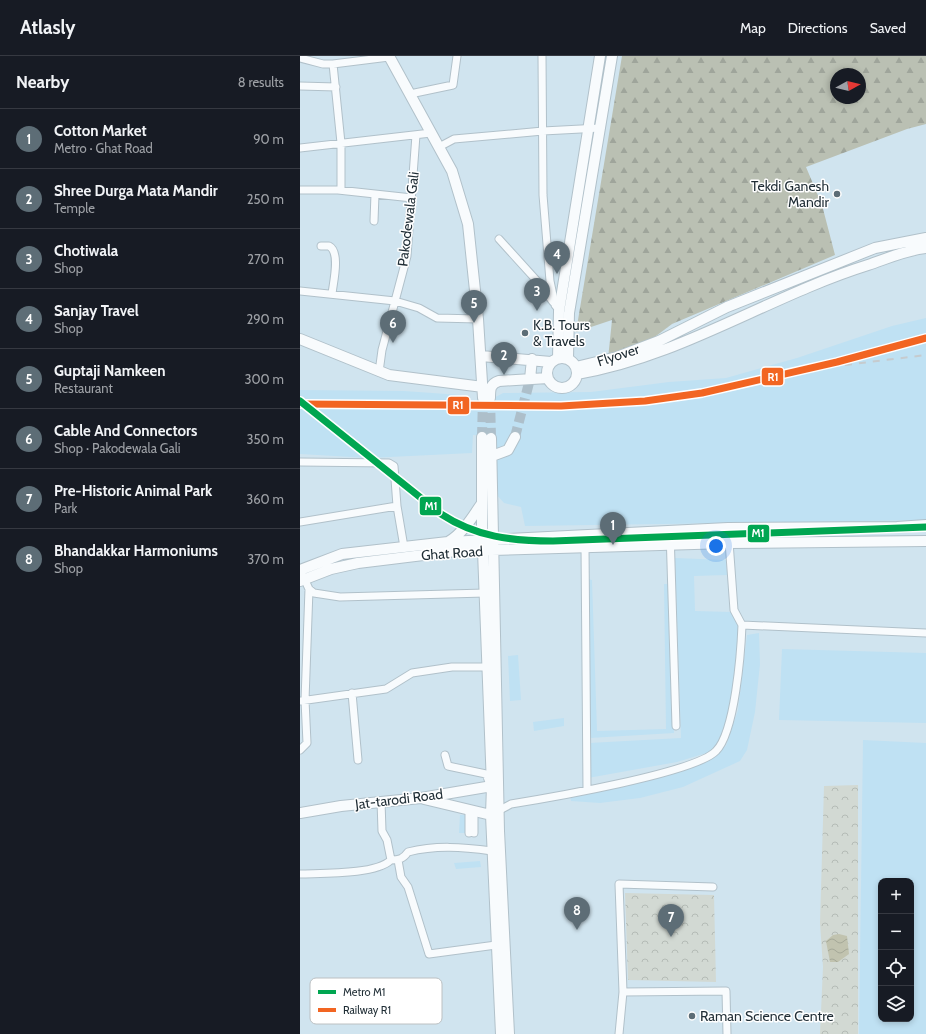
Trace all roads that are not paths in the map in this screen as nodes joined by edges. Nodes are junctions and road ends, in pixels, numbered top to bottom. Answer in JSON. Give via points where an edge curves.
{"nodes":[{"id":1,"x":389,"y":56,"type":"edge"},
{"id":2,"x":457,"y":56,"type":"edge"},
{"id":3,"x":542,"y":56,"type":"edge"},
{"id":4,"x":600,"y":56,"type":"edge"},
{"id":5,"x":612,"y":56,"type":"edge"},
{"id":6,"x":300,"y":58,"type":"edge"},
{"id":7,"x":323,"y":60,"type":"edge"},
{"id":8,"x":333,"y":64,"type":"junction"},
{"id":9,"x":300,"y":86,"type":"edge"},
{"id":10,"x":336,"y":87,"type":"junction"},
{"id":11,"x":410,"y":94,"type":"junction"},
{"id":12,"x":600,"y":128,"type":"junction"},
{"id":13,"x":588,"y":130,"type":"junction"},
{"id":14,"x":543,"y":131,"type":"junction"},
{"id":15,"x":431,"y":134,"type":"junction"},
{"id":16,"x":416,"y":135,"type":"junction"},
{"id":17,"x":341,"y":144,"type":"junction"},
{"id":18,"x":439,"y":147,"type":"junction"},
{"id":19,"x":300,"y":148,"type":"edge"},
{"id":20,"x":300,"y":190,"type":"edge"},
{"id":21,"x":341,"y":190,"type":"junction"},
{"id":22,"x":375,"y":194,"type":"junction"},
{"id":23,"x":412,"y":198,"type":"junction"},
{"id":24,"x":374,"y":221,"type":"dead end"},
{"id":25,"x":926,"y":238,"type":"edge"},
{"id":26,"x":499,"y":239,"type":"dead end"},
{"id":27,"x":321,"y":246,"type":"dead end"},
{"id":28,"x":926,"y":248,"type":"edge"},
{"id":29,"x":300,"y":290,"type":"edge"},
{"id":30,"x":332,"y":294,"type":"junction"},
{"id":31,"x":395,"y":301,"type":"junction"},
{"id":32,"x":561,"y":310,"type":"junction"},
{"id":33,"x":478,"y":319,"type":"junction"},
{"id":34,"x":300,"y":339,"type":"edge"},
{"id":35,"x":481,"y":356,"type":"junction"},
{"id":36,"x":532,"y":359,"type":"junction"},
{"id":37,"x":559,"y":359,"type":"junction"},
{"id":38,"x":579,"y":369,"type":"junction"},
{"id":39,"x":379,"y":372,"type":"junction"},
{"id":40,"x":548,"y":378,"type":"junction"},
{"id":41,"x":530,"y":379,"type":"junction"},
{"id":42,"x":486,"y":393,"type":"junction"},
{"id":43,"x":515,"y":438,"type":"tunnel mouth"},
{"id":44,"x":492,"y":456,"type":"junction"},
{"id":45,"x":300,"y":462,"type":"edge"},
{"id":46,"x":482,"y":503,"type":"junction"},
{"id":47,"x":398,"y":506,"type":"junction"},
{"id":48,"x":300,"y":522,"type":"edge"},
{"id":49,"x":926,"y":525,"type":"edge"},
{"id":50,"x":883,"y":526,"type":"junction"},
{"id":51,"x":728,"y":528,"type":"junction"},
{"id":52,"x":670,"y":531,"type":"junction"},
{"id":53,"x":640,"y":533,"type":"junction"},
{"id":54,"x":602,"y":535,"type":"junction"},
{"id":55,"x":494,"y":539,"type":"junction"},
{"id":56,"x":926,"y":541,"type":"edge"},
{"id":57,"x":448,"y":542,"type":"junction"},
{"id":58,"x":883,"y":542,"type":"junction"},
{"id":59,"x":728,"y":543,"type":"junction"},
{"id":60,"x":670,"y":544,"type":"junction"},
{"id":61,"x":484,"y":545,"type":"junction"},
{"id":62,"x":639,"y":546,"type":"junction"},
{"id":63,"x":404,"y":547,"type":"junction"},
{"id":64,"x":585,"y":547,"type":"junction"},
{"id":65,"x":603,"y":547,"type":"junction"},
{"id":66,"x":495,"y":550,"type":"junction"},
{"id":67,"x":301,"y":574,"type":"edge"},
{"id":68,"x":309,"y":589,"type":"junction"},
{"id":69,"x":485,"y":593,"type":"junction"},
{"id":70,"x":742,"y":625,"type":"junction"},
{"id":71,"x":926,"y":633,"type":"edge"},
{"id":72,"x":491,"y":639,"type":"junction"},
{"id":73,"x":487,"y":667,"type":"junction"},
{"id":74,"x":352,"y":693,"type":"junction"},
{"id":75,"x":302,"y":700,"type":"edge"},
{"id":76,"x":676,"y":726,"type":"dead end"},
{"id":77,"x":300,"y":750,"type":"edge"},
{"id":78,"x":445,"y":755,"type":"dead end"},
{"id":79,"x":358,"y":760,"type":"dead end"},
{"id":80,"x":495,"y":785,"type":"junction"},
{"id":81,"x":587,"y":789,"type":"junction"},
{"id":82,"x":421,"y":798,"type":"junction"},
{"id":83,"x":381,"y":801,"type":"junction"},
{"id":84,"x":471,"y":810,"type":"junction"},
{"id":85,"x":300,"y":812,"type":"edge"},
{"id":86,"x":495,"y":812,"type":"junction"},
{"id":87,"x":471,"y":833,"type":"dead end"},
{"id":88,"x":492,"y":850,"type":"junction"},
{"id":89,"x":394,"y":860,"type":"junction"},
{"id":90,"x":300,"y":874,"type":"edge"},
{"id":91,"x":713,"y":887,"type":"dead end"},
{"id":92,"x":496,"y":945,"type":"junction"},
{"id":93,"x":623,"y":992,"type":"junction"},
{"id":94,"x":501,"y":1034,"type":"edge"},
{"id":95,"x":509,"y":1034,"type":"edge"},
{"id":96,"x":619,"y":1034,"type":"edge"},
{"id":97,"x":727,"y":1034,"type":"edge"}],
"edges":[{"from":1,"to":8,"type":"street"},
{"from":1,"to":11,"type":"main road"},
{"from":2,"to":11,"type":"street","via":[[453,85]]},
{"from":3,"to":14,"type":"street"},
{"from":4,"to":13,"type":"main road"},
{"from":5,"to":12,"type":"main road"},
{"from":6,"to":7,"type":"street"},
{"from":7,"to":8,"type":"street"},
{"from":8,"to":10,"type":"street"},
{"from":9,"to":10,"type":"street"},
{"from":10,"to":17,"type":"street"},
{"from":11,"to":15,"type":"main road"},
{"from":12,"to":13,"type":"street"},
{"from":12,"to":32,"type":"main road"},
{"from":13,"to":14,"type":"street"},
{"from":13,"to":32,"type":"main road"},
{"from":14,"to":18,"type":"street","via":[[454,139]]},
{"from":14,"to":32,"type":"street","via":[[543,195],[550,281]]},
{"from":15,"to":16,"type":"street"},
{"from":15,"to":18,"type":"main road"},
{"from":16,"to":17,"type":"street"},
{"from":16,"to":23,"type":"street","name":"Pakodewala Gali"},
{"from":17,"to":19,"type":"street"},
{"from":17,"to":21,"type":"street"},
{"from":18,"to":33,"type":"main road","via":[[452,171],[468,224]]},
{"from":20,"to":21,"type":"street"},
{"from":21,"to":22,"type":"street"},
{"from":22,"to":23,"type":"street"},
{"from":22,"to":24,"type":"street"},
{"from":23,"to":31,"type":"street","name":"Pakodewala Gali","via":[[406,256]]},
{"from":25,"to":38,"type":"main road","name":"Flyover","via":[[875,248],[853,256],[727,307],[659,341]]},
{"from":26,"to":32,"type":"street"},
{"from":27,"to":30,"type":"street","via":[[329,246],[336,260]]},
{"from":28,"to":38,"type":"main road","via":[[844,272],[654,353],[601,370]]},
{"from":29,"to":30,"type":"street"},
{"from":30,"to":31,"type":"street"},
{"from":31,"to":33,"type":"street","via":[[419,308],[437,318]]},
{"from":31,"to":39,"type":"street","name":"Pakodewala Gali"},
{"from":32,"to":37,"type":"main road"},
{"from":33,"to":35,"type":"main road"},
{"from":34,"to":39,"type":"main road"},
{"from":35,"to":36,"type":"main road"},
{"from":35,"to":42,"type":"main road"},
{"from":36,"to":37,"type":"main road"},
{"from":36,"to":41,"type":"main road"},
{"from":37,"to":38,"type":"main road"},
{"from":37,"to":40,"type":"main road","via":[[547,370]]},
{"from":38,"to":40,"type":"main road","via":[[573,384],[564,388],[554,386]]},
{"from":39,"to":42,"type":"main road"},
{"from":40,"to":41,"type":"main road"},
{"from":41,"to":42,"type":"main road","via":[[499,381],[493,383]]},
{"from":43,"to":44,"type":"main road","via":[[508,450]]},
{"from":44,"to":46,"type":"main road","via":[[487,437]]},
{"from":44,"to":55,"type":"main road"},
{"from":45,"to":47,"type":"street","via":[[388,462],[394,466]]},
{"from":46,"to":57,"type":"main road","via":[[468,525]]},
{"from":46,"to":61,"type":"main road"},
{"from":47,"to":48,"type":"street"},
{"from":47,"to":63,"type":"street"},
{"from":49,"to":50,"type":"main road","name":"Ghat Road","via":[[898,528]]},
{"from":50,"to":51,"type":"main road","name":"Ghat Road"},
{"from":50,"to":58,"type":"main road"},
{"from":51,"to":52,"type":"main road","name":"Ghat Road"},
{"from":51,"to":59,"type":"street"},
{"from":52,"to":53,"type":"main road","name":"Ghat Road"},
{"from":52,"to":60,"type":"street"},
{"from":53,"to":54,"type":"main road","name":"Ghat Road"},
{"from":53,"to":62,"type":"main road"},
{"from":54,"to":55,"type":"main road","name":"Ghat Road"},
{"from":54,"to":65,"type":"main road"},
{"from":55,"to":61,"type":"main road","name":"Ghat Road"},
{"from":55,"to":66,"type":"main road"},
{"from":56,"to":58,"type":"main road","name":"Ghat Road"},
{"from":57,"to":61,"type":"main road","name":"Ghat Road"},
{"from":57,"to":63,"type":"main road","name":"Ghat Road"},
{"from":58,"to":59,"type":"main road","name":"Ghat Road"},
{"from":59,"to":60,"type":"main road","name":"Ghat Road"},
{"from":59,"to":70,"type":"street","via":[[734,610]]},
{"from":60,"to":62,"type":"main road","name":"Ghat Road"},
{"from":60,"to":76,"type":"street"},
{"from":61,"to":66,"type":"main road","name":"Ghat Road"},
{"from":61,"to":67,"type":"main road","name":"Ghat Road"},
{"from":61,"to":69,"type":"main road"},
{"from":62,"to":65,"type":"main road","name":"Ghat Road"},
{"from":63,"to":67,"type":"main road","name":"Ghat Road","via":[[342,554]]},
{"from":64,"to":65,"type":"main road","name":"Ghat Road"},
{"from":64,"to":66,"type":"main road","name":"Ghat Road"},
{"from":64,"to":81,"type":"street"},
{"from":66,"to":72,"type":"main road"},
{"from":67,"to":68,"type":"street"},
{"from":68,"to":69,"type":"street","via":[[314,593],[340,597]]},
{"from":68,"to":75,"type":"street"},
{"from":69,"to":72,"type":"main road"},
{"from":70,"to":71,"type":"street"},
{"from":70,"to":81,"type":"street","via":[[741,651],[728,729],[716,751],[702,760],[665,772]]},
{"from":72,"to":73,"type":"main road"},
{"from":72,"to":80,"type":"main road"},
{"from":73,"to":74,"type":"street","via":[[452,667],[412,674],[386,689]]},
{"from":73,"to":80,"type":"main road"},
{"from":74,"to":75,"type":"street"},
{"from":74,"to":79,"type":"street"},
{"from":75,"to":77,"type":"street","via":[[307,743]]},
{"from":78,"to":80,"type":"street","via":[[448,766],[486,774]]},
{"from":80,"to":82,"type":"main road","name":"Jat-tarodi Road"},
{"from":80,"to":86,"type":"main road"},
{"from":81,"to":86,"type":"street","via":[[511,804]]},
{"from":82,"to":83,"type":"main road","name":"Jat-tarodi Road"},
{"from":82,"to":84,"type":"main road"},
{"from":83,"to":85,"type":"main road","name":"Jat-tarodi Road"},
{"from":83,"to":89,"type":"street","via":[[382,831]]},
{"from":84,"to":86,"type":"main road"},
{"from":84,"to":87,"type":"street"},
{"from":86,"to":88,"type":"main road"},
{"from":86,"to":95,"type":"main road"},
{"from":88,"to":89,"type":"street","via":[[456,846],[424,848],[408,852]]},
{"from":88,"to":92,"type":"main road"},
{"from":89,"to":90,"type":"street","via":[[367,870]]},
{"from":89,"to":92,"type":"street","via":[[408,887],[429,954]]},
{"from":91,"to":93,"type":"street","via":[[619,884]]},
{"from":92,"to":94,"type":"main road"},
{"from":93,"to":96,"type":"street"},
{"from":93,"to":97,"type":"street","via":[[726,991]]}]}
